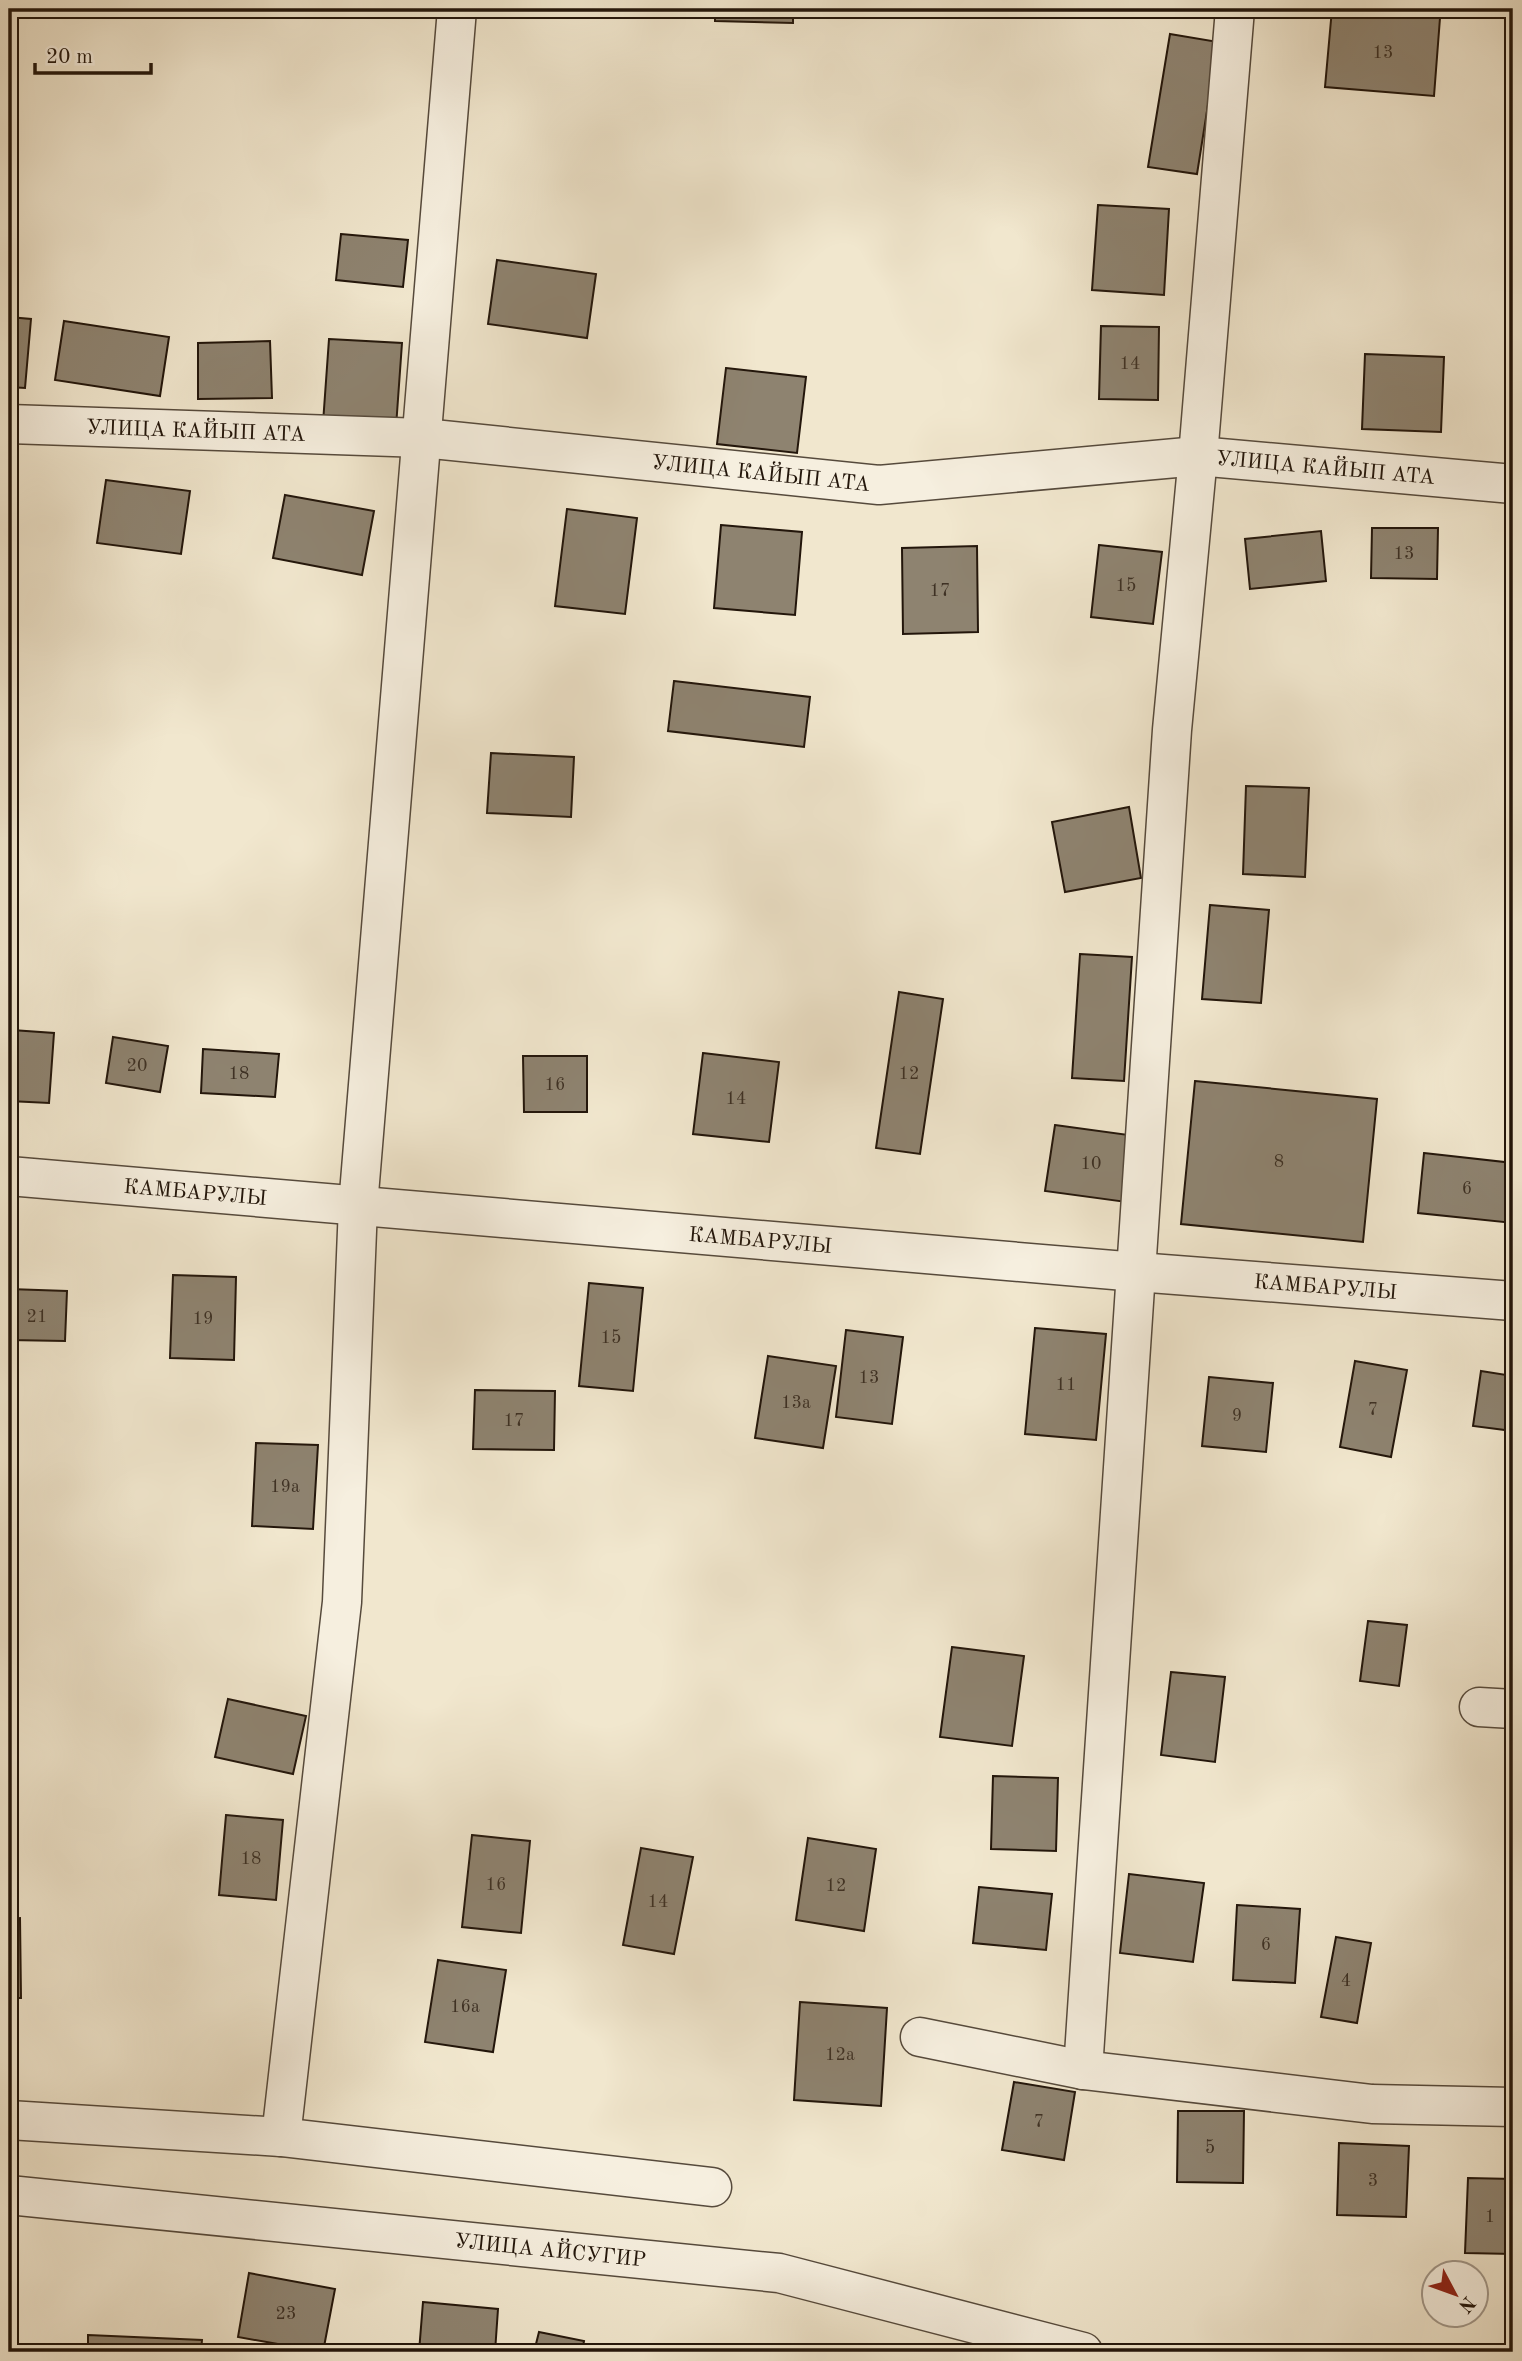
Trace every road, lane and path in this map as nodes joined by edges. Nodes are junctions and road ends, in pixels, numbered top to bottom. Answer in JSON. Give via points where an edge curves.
{"nodes":[{"id":1,"x":457,"y":9,"type":"edge"},
{"id":2,"x":1235,"y":9,"type":"edge"},
{"id":3,"x":9,"y":424,"type":"edge"},
{"id":4,"x":423,"y":438,"type":"junction"},
{"id":5,"x":1198,"y":456,"type":"junction"},
{"id":6,"x":1513,"y":484,"type":"edge"},
{"id":7,"x":9,"y":1176,"type":"edge"},
{"id":8,"x":358,"y":1206,"type":"junction"},
{"id":9,"x":1138,"y":1272,"type":"junction"},
{"id":10,"x":1513,"y":1301,"type":"edge"},
{"id":11,"x":920,"y":2037,"type":"dead end"},
{"id":12,"x":1083,"y":2070,"type":"junction"},
{"id":13,"x":1513,"y":2107,"type":"edge"},
{"id":14,"x":9,"y":2120,"type":"edge"},
{"id":15,"x":281,"y":2137,"type":"junction"},
{"id":16,"x":712,"y":2188,"type":"dead end"},
{"id":17,"x":9,"y":2195,"type":"edge"},
{"id":18,"x":1083,"y":2352,"type":"edge"}],
"edges":[{"from":1,"to":4,"type":"street"},
{"from":2,"to":5,"type":"street"},
{"from":3,"to":4,"type":"street","name":"УЛИЦА КАЙЫП АТА"},
{"from":4,"to":5,"type":"street","name":"УЛИЦА КАЙЫП АТА","via":[[879,485]]},
{"from":4,"to":8,"type":"street"},
{"from":5,"to":6,"type":"street","name":"УЛИЦА КАЙЫП АТА"},
{"from":5,"to":9,"type":"street","via":[[1172,730]]},
{"from":7,"to":8,"type":"street","name":"КАМБАРУЛЫ"},
{"from":8,"to":9,"type":"street","name":"КАМБАРУЛЫ"},
{"from":8,"to":15,"type":"street","via":[[342,1602]]},
{"from":9,"to":10,"type":"street","name":"КАМБАРУЛЫ"},
{"from":9,"to":12,"type":"street"},
{"from":11,"to":12,"type":"street"},
{"from":12,"to":13,"type":"street","via":[[1372,2104]]},
{"from":14,"to":15,"type":"street"},
{"from":15,"to":16,"type":"street"},
{"from":17,"to":18,"type":"street","name":"УЛИЦА АЙСУГИР","via":[[779,2273]]}]}
